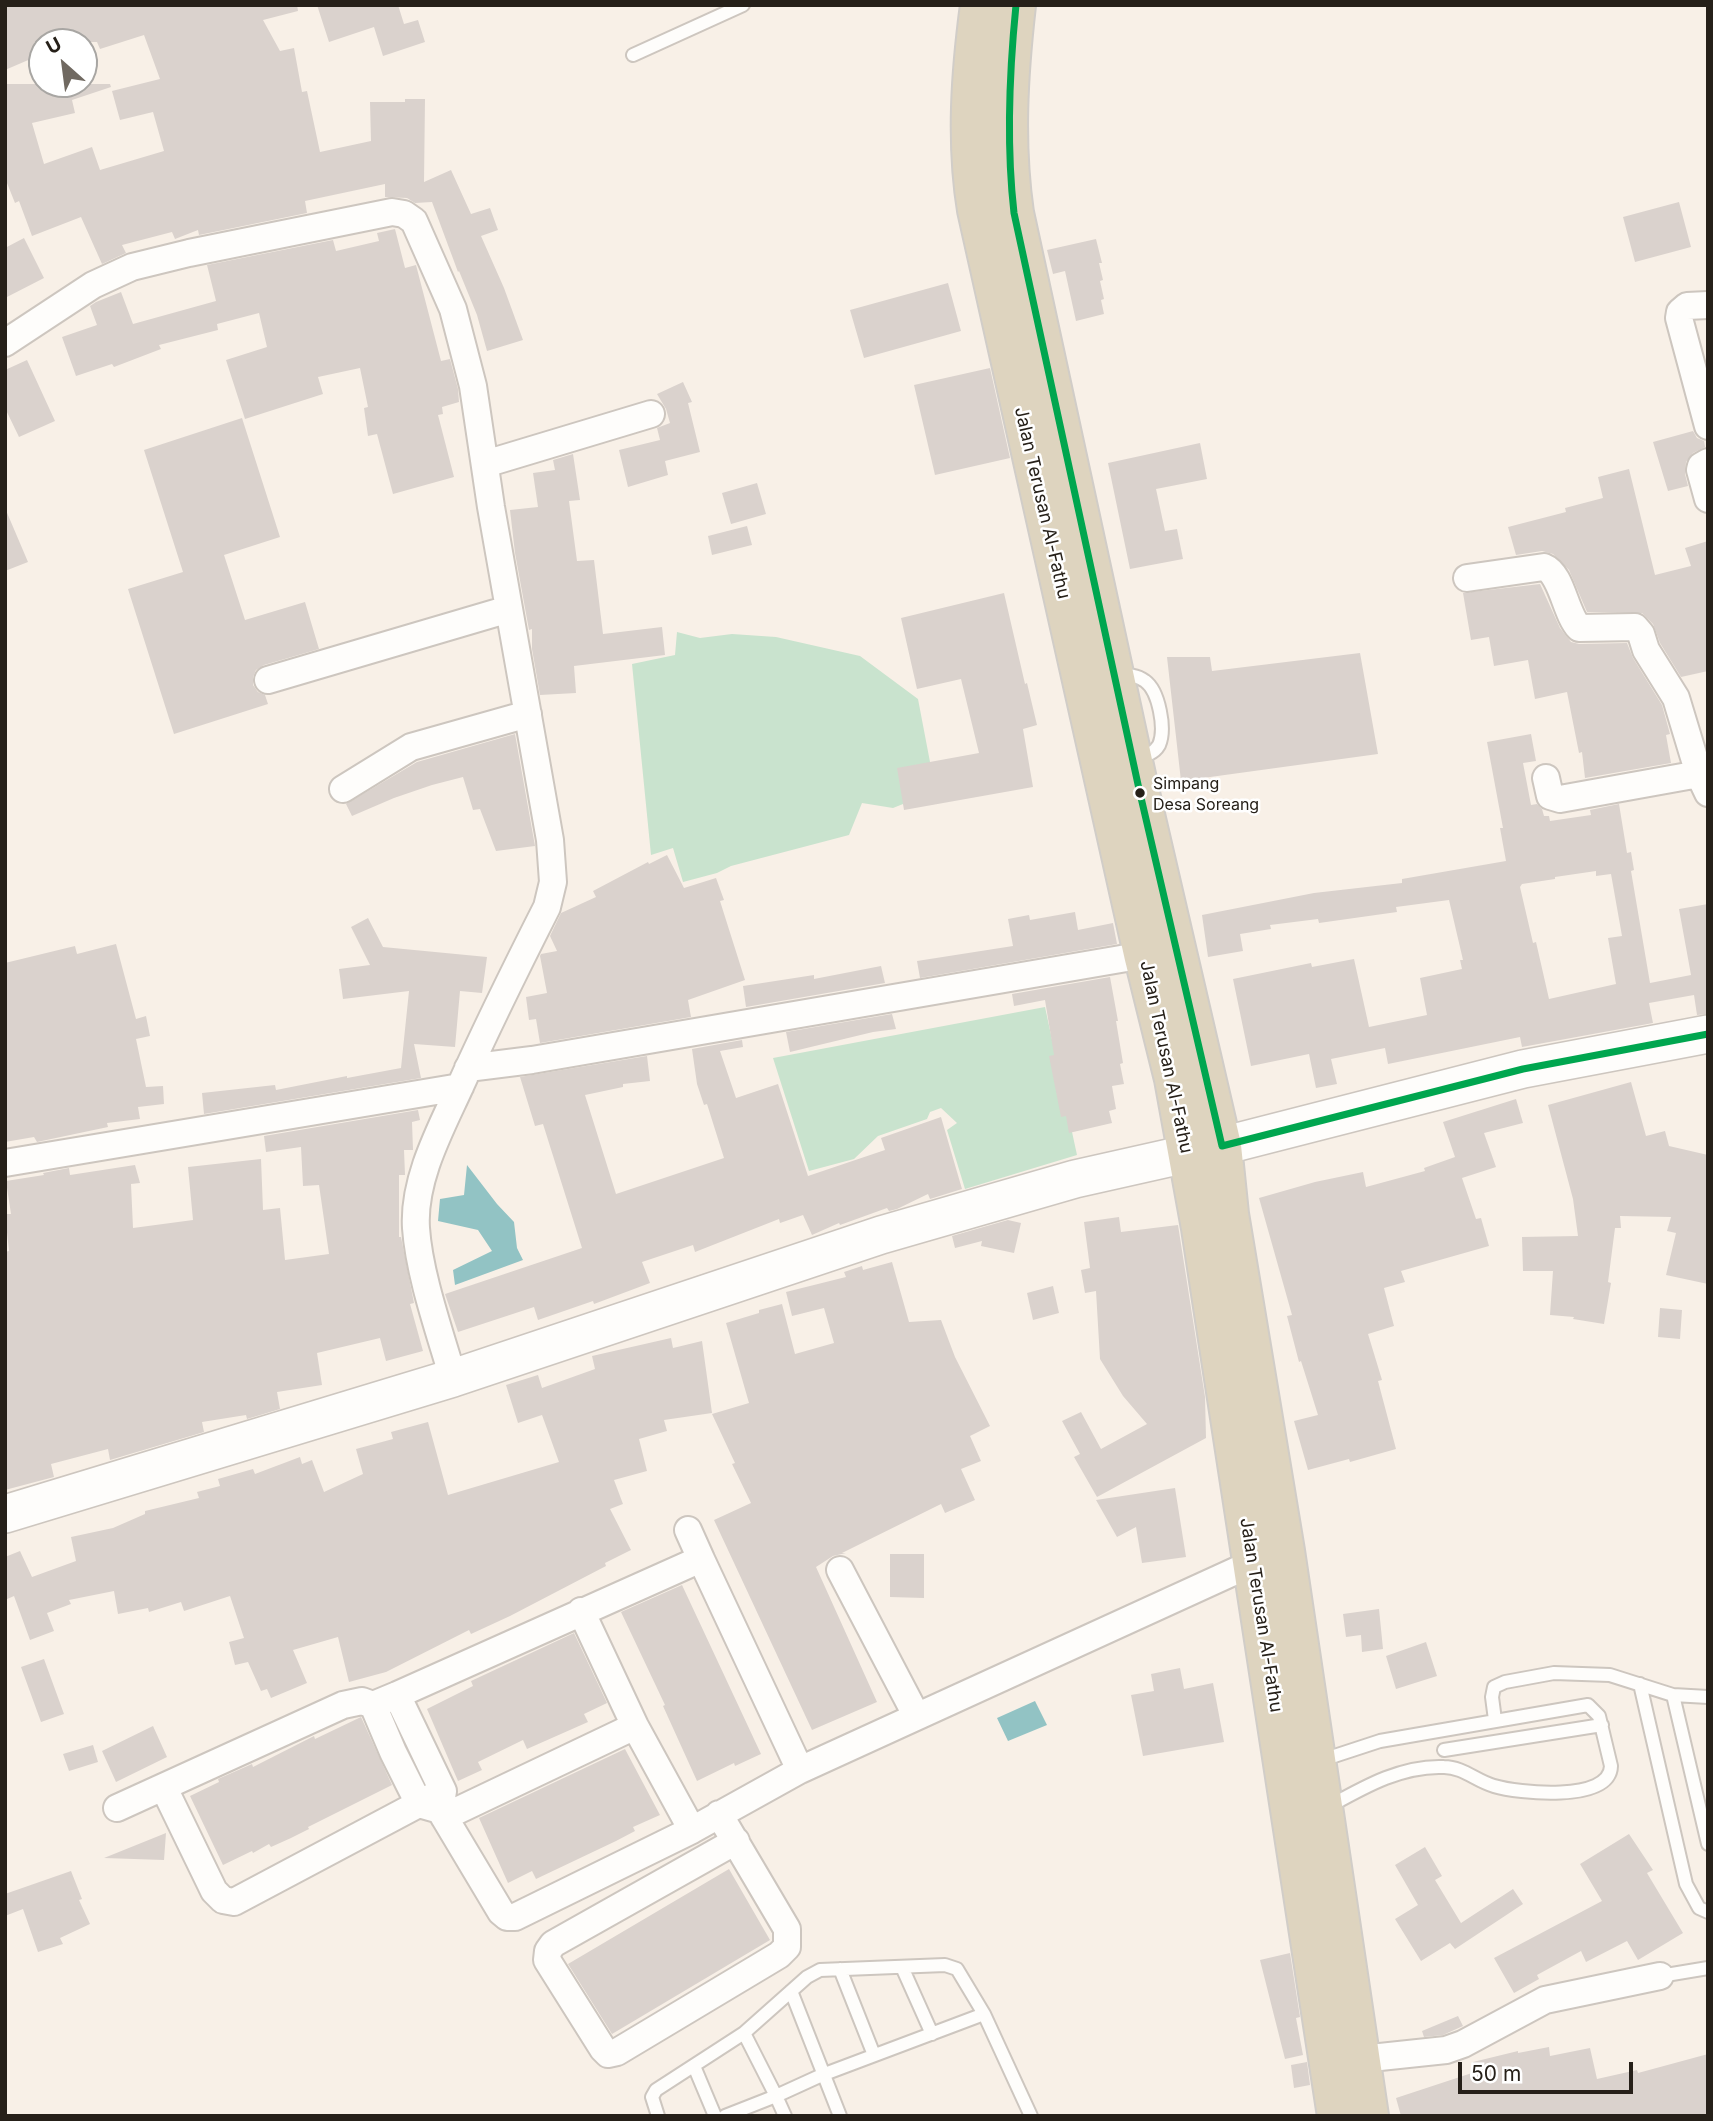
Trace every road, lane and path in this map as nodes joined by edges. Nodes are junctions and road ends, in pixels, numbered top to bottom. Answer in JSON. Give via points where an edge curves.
{"nodes":[{"id":1,"x":743,"y":5,"type":"edge"},
{"id":2,"x":980,"y":5,"type":"edge"},
{"id":3,"x":1016,"y":5,"type":"edge"},
{"id":4,"x":634,"y":55,"type":"dead end"},
{"id":5,"x":1708,"y":304,"type":"edge"},
{"id":6,"x":5,"y":343,"type":"edge"},
{"id":7,"x":652,"y":414,"type":"dead end"},
{"id":8,"x":1708,"y":426,"type":"edge"},
{"id":9,"x":1708,"y":462,"type":"edge"},
{"id":10,"x":485,"y":464,"type":"junction"},
{"id":11,"x":1708,"y":499,"type":"edge"},
{"id":12,"x":1467,"y":578,"type":"dead end"},
{"id":13,"x":509,"y":609,"type":"junction"},
{"id":14,"x":268,"y":680,"type":"dead end"},
{"id":15,"x":528,"y":714,"type":"junction"},
{"id":16,"x":1546,"y":778,"type":"dead end"},
{"id":17,"x":1704,"y":783,"type":"edge"},
{"id":18,"x":343,"y":789,"type":"dead end"},
{"id":19,"x":1144,"y":955,"type":"junction"},
{"id":20,"x":1708,"y":1034,"type":"edge"},
{"id":21,"x":464,"y":1078,"type":"junction"},
{"id":22,"x":1205,"y":1149,"type":"junction"},
{"id":23,"x":5,"y":1163,"type":"edge"},
{"id":24,"x":453,"y":1378,"type":"junction"},
{"id":25,"x":5,"y":1514,"type":"edge"},
{"id":26,"x":688,"y":1530,"type":"dead end"},
{"id":27,"x":701,"y":1559,"type":"junction"},
{"id":28,"x":1253,"y":1563,"type":"junction"},
{"id":29,"x":840,"y":1570,"type":"dead end"},
{"id":30,"x":581,"y":1612,"type":"junction"},
{"id":31,"x":1640,"y":1684,"type":"junction"},
{"id":32,"x":1674,"y":1695,"type":"junction"},
{"id":33,"x":1708,"y":1697,"type":"edge"},
{"id":34,"x":385,"y":1700,"type":"junction"},
{"id":35,"x":916,"y":1715,"type":"junction"},
{"id":36,"x":1495,"y":1720,"type":"junction"},
{"id":37,"x":635,"y":1726,"type":"junction"},
{"id":38,"x":1602,"y":1726,"type":"junction"},
{"id":39,"x":1443,"y":1729,"type":"junction"},
{"id":40,"x":1444,"y":1750,"type":"junction"},
{"id":41,"x":1316,"y":1763,"type":"junction"},
{"id":42,"x":1445,"y":1766,"type":"junction"},
{"id":43,"x":800,"y":1770,"type":"junction"},
{"id":44,"x":164,"y":1787,"type":"junction"},
{"id":45,"x":436,"y":1805,"type":"junction"},
{"id":46,"x":117,"y":1808,"type":"dead end"},
{"id":47,"x":1323,"y":1811,"type":"junction"},
{"id":48,"x":719,"y":1814,"type":"junction"},
{"id":49,"x":692,"y":1830,"type":"junction"},
{"id":50,"x":736,"y":1842,"type":"junction"},
{"id":51,"x":1708,"y":1844,"type":"edge"},
{"id":52,"x":1708,"y":1912,"type":"edge"},
{"id":53,"x":902,"y":1967,"type":"junction"},
{"id":54,"x":1708,"y":1968,"type":"edge"},
{"id":55,"x":840,"y":1969,"type":"junction"},
{"id":56,"x":1660,"y":1976,"type":"joint"},
{"id":57,"x":791,"y":1991,"type":"junction"},
{"id":58,"x":984,"y":2014,"type":"junction"},
{"id":59,"x":744,"y":2033,"type":"junction"},
{"id":60,"x":932,"y":2035,"type":"junction"},
{"id":61,"x":874,"y":2055,"type":"junction"},
{"id":62,"x":1361,"y":2059,"type":"junction"},
{"id":63,"x":694,"y":2066,"type":"junction"},
{"id":64,"x":822,"y":2074,"type":"junction"},
{"id":65,"x":776,"y":2096,"type":"junction"},
{"id":66,"x":657,"y":2116,"type":"edge"},
{"id":67,"x":715,"y":2116,"type":"edge"},
{"id":68,"x":725,"y":2116,"type":"edge"},
{"id":69,"x":785,"y":2116,"type":"edge"},
{"id":70,"x":840,"y":2116,"type":"edge"},
{"id":71,"x":1031,"y":2116,"type":"edge"},
{"id":72,"x":1337,"y":2116,"type":"edge"},
{"id":73,"x":1369,"y":2116,"type":"edge"}],
"edges":[{"from":1,"to":4,"type":"lane"},
{"from":2,"to":19,"type":"highway","name":"Jalan Terusan Al-Fathu","via":[[970,132],[977,210]]},
{"from":3,"to":22,"type":"highway","name":"Jalan Terusan Al-Fathu","via":[[1009,71],[1009,181],[1132,758]]},
{"from":5,"to":8,"type":"street","via":[[1687,306],[1679,318]]},
{"from":6,"to":10,"type":"street","via":[[93,285],[132,267],[392,212],[404,214],[414,221],[453,309],[473,386]]},
{"from":7,"to":10,"type":"street"},
{"from":9,"to":11,"type":"street","via":[[1700,470]]},
{"from":10,"to":13,"type":"street"},
{"from":12,"to":17,"type":"street","via":[[1544,567],[1553,574],[1579,628],[1634,626],[1676,698]]},
{"from":13,"to":14,"type":"street"},
{"from":13,"to":15,"type":"street"},
{"from":15,"to":18,"type":"street","via":[[411,747]]},
{"from":15,"to":21,"type":"street","via":[[553,882],[547,908]]},
{"from":16,"to":17,"type":"street","via":[[1550,796],[1560,799]]},
{"from":19,"to":21,"type":"street","via":[[532,1060]]},
{"from":19,"to":22,"type":"highway","name":"Jalan Terusan Al-Fathu","via":[[1174,1079]]},
{"from":20,"to":22,"type":"street","via":[[1523,1069]]},
{"from":21,"to":23,"type":"street"},
{"from":21,"to":24,"type":"street","via":[[417,1196],[422,1263]]},
{"from":22,"to":24,"type":"street","via":[[1075,1179],[881,1235]]},
{"from":22,"to":28,"type":"highway","name":"Jalan Terusan Al-Fathu"},
{"from":22,"to":41,"type":"highway","name":"Jalan Terusan Al-Fathu","via":[[1230,1218]]},
{"from":24,"to":25,"type":"street"},
{"from":26,"to":27,"type":"street"},
{"from":27,"to":30,"type":"street"},
{"from":27,"to":43,"type":"street"},
{"from":28,"to":35,"type":"street"},
{"from":28,"to":72,"type":"highway","name":"Jalan Terusan Al-Fathu"},
{"from":29,"to":35,"type":"street"},
{"from":30,"to":34,"type":"street"},
{"from":30,"to":37,"type":"street"},
{"from":31,"to":32,"type":"lane"},
{"from":31,"to":36,"type":"lane","via":[[1610,1675],[1554,1673],[1505,1682],[1494,1687]]},
{"from":31,"to":52,"type":"lane","via":[[1686,1885],[1699,1908]]},
{"from":32,"to":33,"type":"lane"},
{"from":32,"to":51,"type":"lane"},
{"from":34,"to":44,"type":"street","via":[[343,1705]]},
{"from":34,"to":45,"type":"street"},
{"from":35,"to":43,"type":"street"},
{"from":36,"to":38,"type":"lane","via":[[1588,1705]]},
{"from":36,"to":39,"type":"lane"},
{"from":37,"to":45,"type":"street"},
{"from":37,"to":49,"type":"street"},
{"from":38,"to":40,"type":"lane"},
{"from":38,"to":42,"type":"lane","via":[[1611,1772],[1580,1790],[1558,1794],[1493,1786]]},
{"from":39,"to":40,"type":"lane"},
{"from":39,"to":41,"type":"lane","via":[[1380,1741]]},
{"from":40,"to":42,"type":"lane"},
{"from":41,"to":47,"type":"highway","name":"Jalan Terusan Al-Fathu"},
{"from":42,"to":47,"type":"lane","via":[[1408,1770]]},
{"from":43,"to":48,"type":"street"},
{"from":44,"to":45,"type":"street","via":[[214,1891],[223,1900],[234,1902]]},
{"from":44,"to":46,"type":"street"},
{"from":45,"to":49,"type":"street","via":[[507,1917]]},
{"from":47,"to":62,"type":"highway","name":"Jalan Terusan Al-Fathu"},
{"from":48,"to":49,"type":"street"},
{"from":48,"to":50,"type":"street"},
{"from":50,"to":50,"type":"street","via":[[787,1928],[787,1947],[608,2054],[547,1960],[548,1951],[553,1944]]},
{"from":53,"to":55,"type":"lane"},
{"from":53,"to":58,"type":"lane","via":[[945,1965],[957,1969]]},
{"from":53,"to":60,"type":"lane"},
{"from":54,"to":56,"type":"lane"},
{"from":55,"to":57,"type":"lane","via":[[820,1970]]},
{"from":55,"to":61,"type":"lane"},
{"from":56,"to":62,"type":"street","via":[[1545,2000],[1446,2050]]},
{"from":57,"to":59,"type":"lane"},
{"from":57,"to":64,"type":"lane"},
{"from":58,"to":60,"type":"lane"},
{"from":58,"to":71,"type":"lane"},
{"from":59,"to":63,"type":"lane"},
{"from":59,"to":65,"type":"lane"},
{"from":60,"to":61,"type":"lane"},
{"from":61,"to":64,"type":"lane"},
{"from":62,"to":73,"type":"highway","name":"Jalan Terusan Al-Fathu"},
{"from":63,"to":66,"type":"lane","via":[[656,2090],[652,2097]]},
{"from":63,"to":67,"type":"lane"},
{"from":64,"to":65,"type":"lane"},
{"from":64,"to":70,"type":"lane"},
{"from":65,"to":68,"type":"lane"},
{"from":65,"to":69,"type":"lane"}]}
